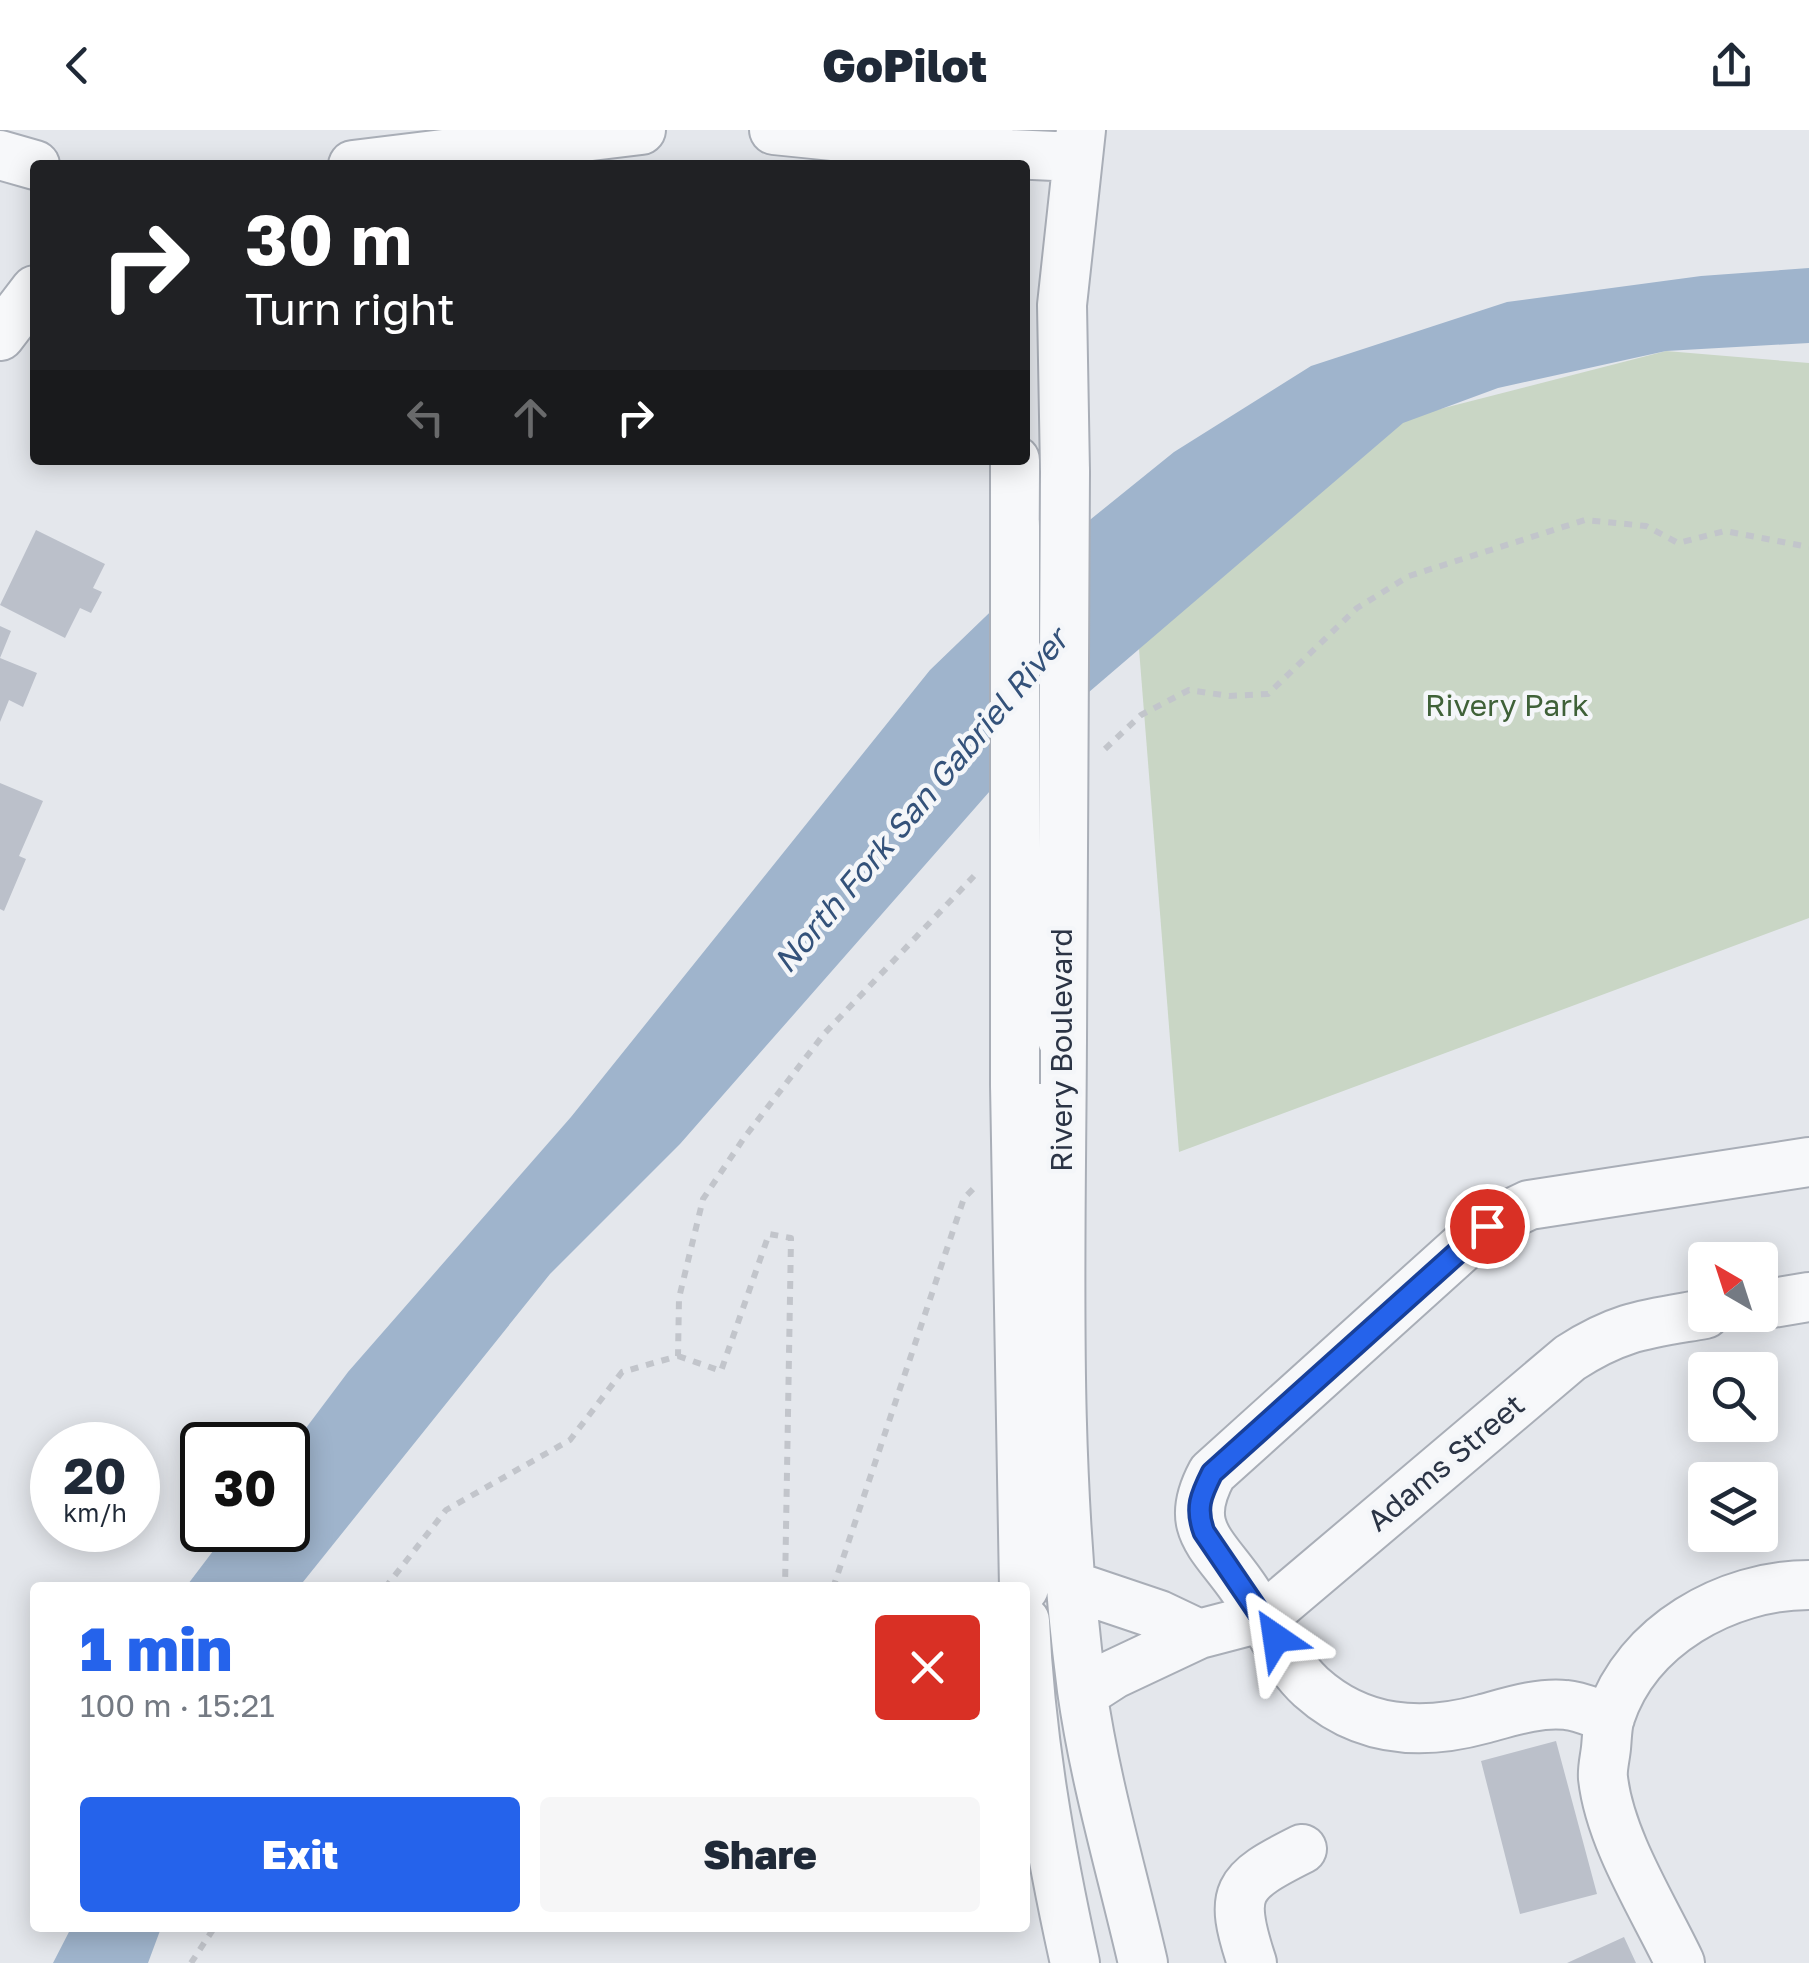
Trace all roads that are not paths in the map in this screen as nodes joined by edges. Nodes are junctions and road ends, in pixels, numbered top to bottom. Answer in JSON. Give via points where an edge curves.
{"nodes":[{"id":1,"x":641,"y":130,"type":"edge"},
{"id":2,"x":774,"y":130,"type":"edge"},
{"id":3,"x":1079,"y":144,"type":"edge"},
{"id":4,"x":1011,"y":150,"type":"edge"},
{"id":5,"x":0,"y":155,"type":"edge"},
{"id":6,"x":394,"y":160,"type":"edge"},
{"id":7,"x":30,"y":164,"type":"edge"},
{"id":8,"x":30,"y":297,"type":"edge"},
{"id":9,"x":0,"y":336,"type":"edge"},
{"id":10,"x":1015,"y":465,"type":"edge"},
{"id":11,"x":1809,"y":1162,"type":"edge"},
{"id":12,"x":1809,"y":1297,"type":"edge"},
{"id":13,"x":1778,"y":1302,"type":"edge"},
{"id":14,"x":1688,"y":1317,"type":"edge"},
{"id":15,"x":1024,"y":1582,"type":"edge"},
{"id":16,"x":1070,"y":1585,"type":"junction"},
{"id":17,"x":1809,"y":1585,"type":"edge"},
{"id":18,"x":1264,"y":1617,"type":"junction"},
{"id":19,"x":1199,"y":1634,"type":"junction"},
{"id":20,"x":1083,"y":1694,"type":"junction"},
{"id":21,"x":1030,"y":1700,"type":"edge"},
{"id":22,"x":1610,"y":1718,"type":"junction"},
{"id":23,"x":1302,"y":1849,"type":"dead end"},
{"id":24,"x":1075,"y":1963,"type":"edge"},
{"id":25,"x":1143,"y":1963,"type":"edge"},
{"id":26,"x":1252,"y":1963,"type":"edge"},
{"id":27,"x":1680,"y":1963,"type":"edge"}],
"edges":[{"from":1,"to":6,"type":"street"},
{"from":2,"to":4,"type":"street"},
{"from":3,"to":4,"type":"street"},
{"from":3,"to":16,"type":"street","name":"Rivery Boulevard","bridge":true,"via":[[1062,305],[1060,1348]]},
{"from":5,"to":7,"type":"street"},
{"from":8,"to":9,"type":"street"},
{"from":10,"to":15,"type":"street","name":"Rivery Boulevard","bridge":true},
{"from":11,"to":18,"type":"street","via":[[1529,1204],[1487,1226],[1212,1473],[1201,1494],[1200,1523]]},
{"from":12,"to":13,"type":"street"},
{"from":14,"to":18,"type":"street","name":"Adams Street","via":[[1626,1327],[1570,1358]]},
{"from":16,"to":19,"type":"street"},
{"from":16,"to":20,"type":"street","name":"Rivery Boulevard"},
{"from":17,"to":22,"type":"street","via":[[1746,1592],[1676,1628],[1636,1668]]},
{"from":18,"to":19,"type":"street","name":"Adams Street"},
{"from":18,"to":22,"type":"street","via":[[1312,1687],[1377,1725],[1420,1729],[1566,1705]]},
{"from":19,"to":20,"type":"street","name":"Adams Street"},
{"from":20,"to":25,"type":"street","name":"Rivery Boulevard"},
{"from":21,"to":24,"type":"street","via":[[1050,1850]]},
{"from":22,"to":27,"type":"street","via":[[1602,1777],[1618,1834]]},
{"from":23,"to":26,"type":"street","via":[[1268,1866],[1238,1898],[1238,1922]]}]}
